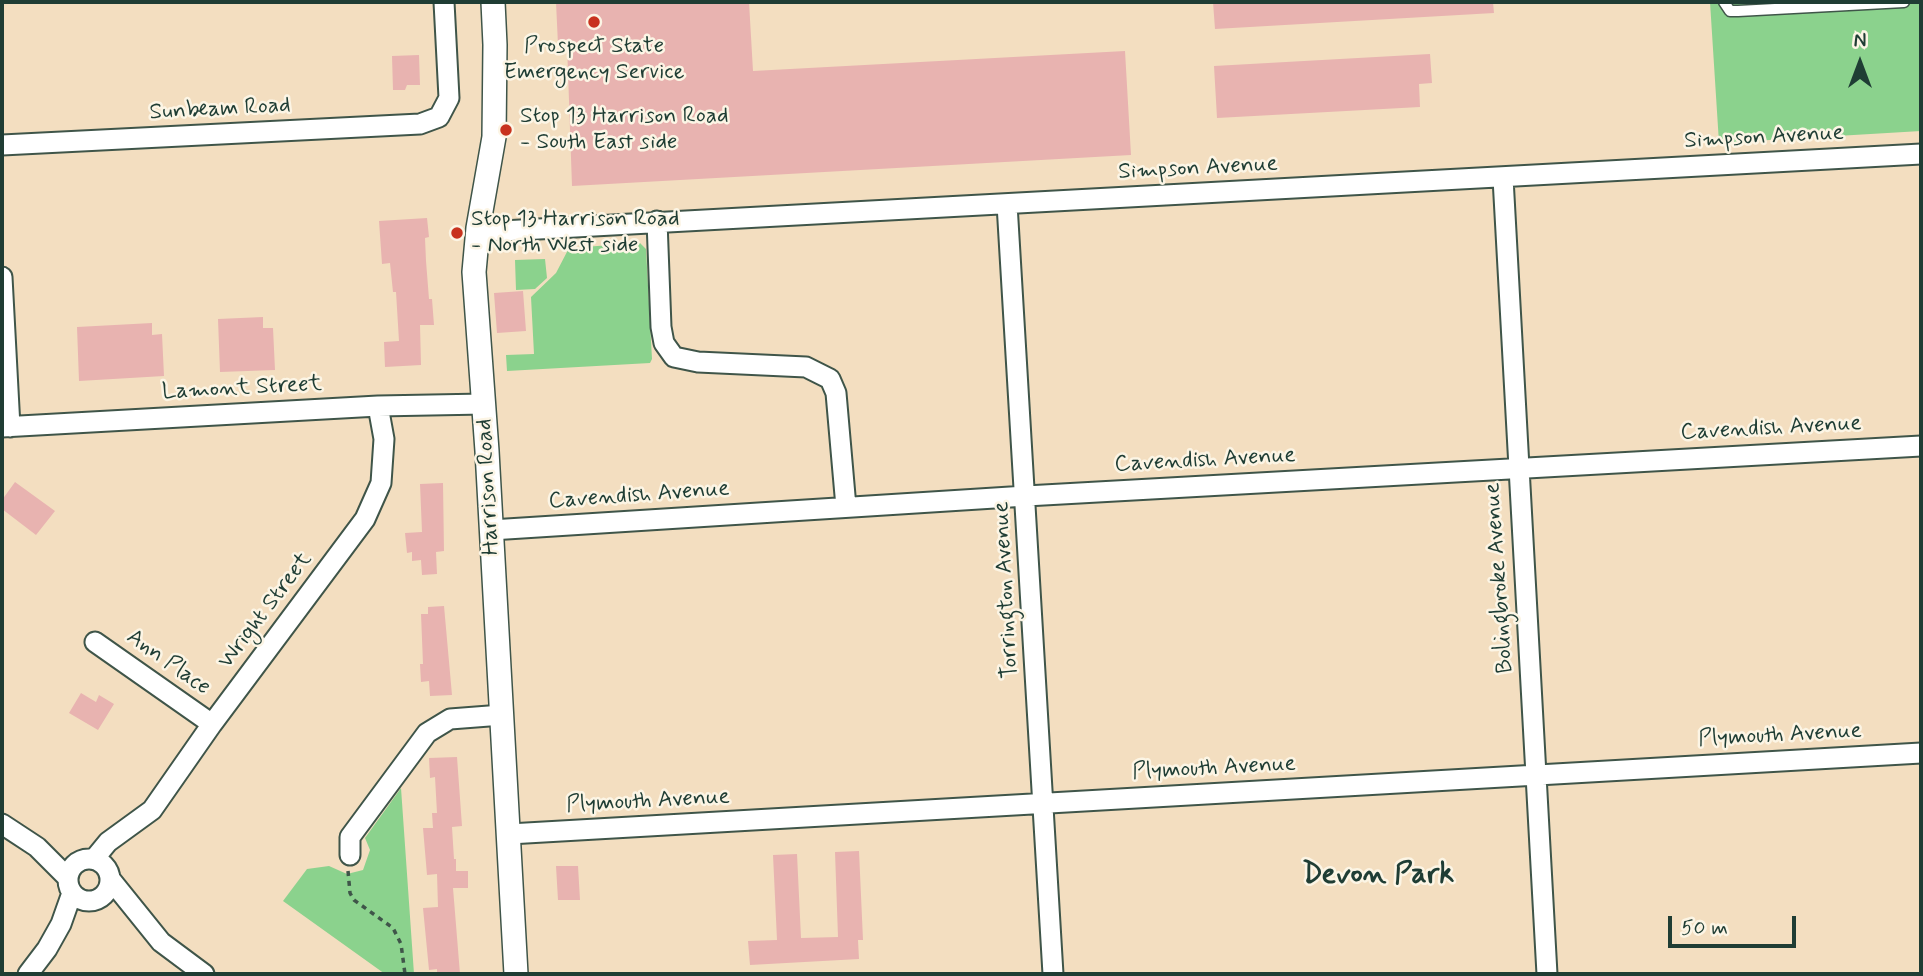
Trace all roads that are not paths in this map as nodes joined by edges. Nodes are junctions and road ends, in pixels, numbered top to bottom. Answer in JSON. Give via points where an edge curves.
{"nodes":[{"id":1,"x":444,"y":2,"type":"edge"},
{"id":2,"x":492,"y":2,"type":"edge"},
{"id":3,"x":1724,"y":2,"type":"edge"},
{"id":4,"x":1904,"y":2,"type":"edge"},
{"id":5,"x":2,"y":145,"type":"edge"},
{"id":6,"x":1921,"y":154,"type":"edge"},
{"id":7,"x":1503,"y":178,"type":"junction"},
{"id":8,"x":1007,"y":204,"type":"junction"},
{"id":9,"x":657,"y":221,"type":"junction"},
{"id":10,"x":478,"y":228,"type":"junction"},
{"id":11,"x":2,"y":277,"type":"edge"},
{"id":12,"x":484,"y":404,"type":"junction"},
{"id":13,"x":378,"y":406,"type":"junction"},
{"id":14,"x":6,"y":427,"type":"edge"},
{"id":15,"x":1921,"y":446,"type":"edge"},
{"id":16,"x":1518,"y":468,"type":"junction"},
{"id":17,"x":1026,"y":495,"type":"junction"},
{"id":18,"x":846,"y":507,"type":"junction"},
{"id":19,"x":492,"y":530,"type":"junction"},
{"id":20,"x":95,"y":642,"type":"dead end"},
{"id":21,"x":502,"y":715,"type":"junction"},
{"id":22,"x":212,"y":724,"type":"junction"},
{"id":23,"x":1921,"y":752,"type":"edge"},
{"id":24,"x":1536,"y":775,"type":"junction"},
{"id":25,"x":1044,"y":803,"type":"junction"},
{"id":26,"x":2,"y":824,"type":"edge"},
{"id":27,"x":509,"y":834,"type":"junction"},
{"id":28,"x":350,"y":855,"type":"road end"},
{"id":29,"x":90,"y":880,"type":"junction"},
{"id":30,"x":28,"y":974,"type":"edge"},
{"id":31,"x":204,"y":974,"type":"edge"},
{"id":32,"x":516,"y":974,"type":"edge"},
{"id":33,"x":1053,"y":974,"type":"edge"},
{"id":34,"x":1547,"y":974,"type":"edge"}],
"edges":[{"from":1,"to":5,"type":"street","name":"Sunbeam Road","via":[[449,98],[439,117],[420,124]]},
{"from":2,"to":10,"type":"street","name":"Harrison Road","via":[[494,137]]},
{"from":3,"to":4,"type":"lane","via":[[1730,11],[1738,11]]},
{"from":6,"to":7,"type":"street","name":"Simpson Avenue"},
{"from":7,"to":8,"type":"street","name":"Simpson Avenue"},
{"from":7,"to":16,"type":"street","name":"Bolingbroke Avenue"},
{"from":8,"to":9,"type":"street","name":"Simpson Avenue"},
{"from":8,"to":17,"type":"street","name":"Torrington Avenue"},
{"from":9,"to":10,"type":"street","name":"Simpson Avenue","via":[[502,231]]},
{"from":9,"to":18,"type":"street","via":[[664,343],[674,357],[806,367],[830,379],[836,393]]},
{"from":10,"to":12,"type":"street","name":"Harrison Road","via":[[474,272]]},
{"from":11,"to":14,"type":"street"},
{"from":12,"to":13,"type":"street","name":"Lamont Street"},
{"from":12,"to":19,"type":"street","name":"Harrison Road"},
{"from":13,"to":14,"type":"street","name":"Lamont Street"},
{"from":13,"to":22,"type":"street","name":"Wright Street","via":[[384,439],[380,483],[365,519]]},
{"from":15,"to":16,"type":"street","name":"Cavendish Avenue"},
{"from":16,"to":17,"type":"street","name":"Cavendish Avenue"},
{"from":16,"to":24,"type":"street","name":"Bolingbroke Avenue"},
{"from":17,"to":18,"type":"street","name":"Cavendish Avenue"},
{"from":17,"to":25,"type":"street","name":"Torrington Avenue"},
{"from":18,"to":19,"type":"street","name":"Cavendish Avenue"},
{"from":19,"to":21,"type":"street","name":"Harrison Road"},
{"from":20,"to":22,"type":"street","name":"Ann Place"},
{"from":21,"to":27,"type":"street","name":"Harrison Road"},
{"from":21,"to":28,"type":"street","via":[[450,719],[427,733],[350,837]]},
{"from":22,"to":29,"type":"street","name":"Wright Street","via":[[152,810],[108,842]]},
{"from":23,"to":24,"type":"street","name":"Plymouth Avenue"},
{"from":24,"to":25,"type":"street","name":"Plymouth Avenue"},
{"from":24,"to":34,"type":"street","name":"Bolingbroke Avenue"},
{"from":25,"to":27,"type":"street","name":"Plymouth Avenue"},
{"from":25,"to":33,"type":"street","name":"Torrington Avenue"},
{"from":26,"to":29,"type":"street"},
{"from":27,"to":32,"type":"street","name":"Harrison Road"},
{"from":29,"to":30,"type":"street","name":"Wright Street"},
{"from":29,"to":31,"type":"street"}]}
